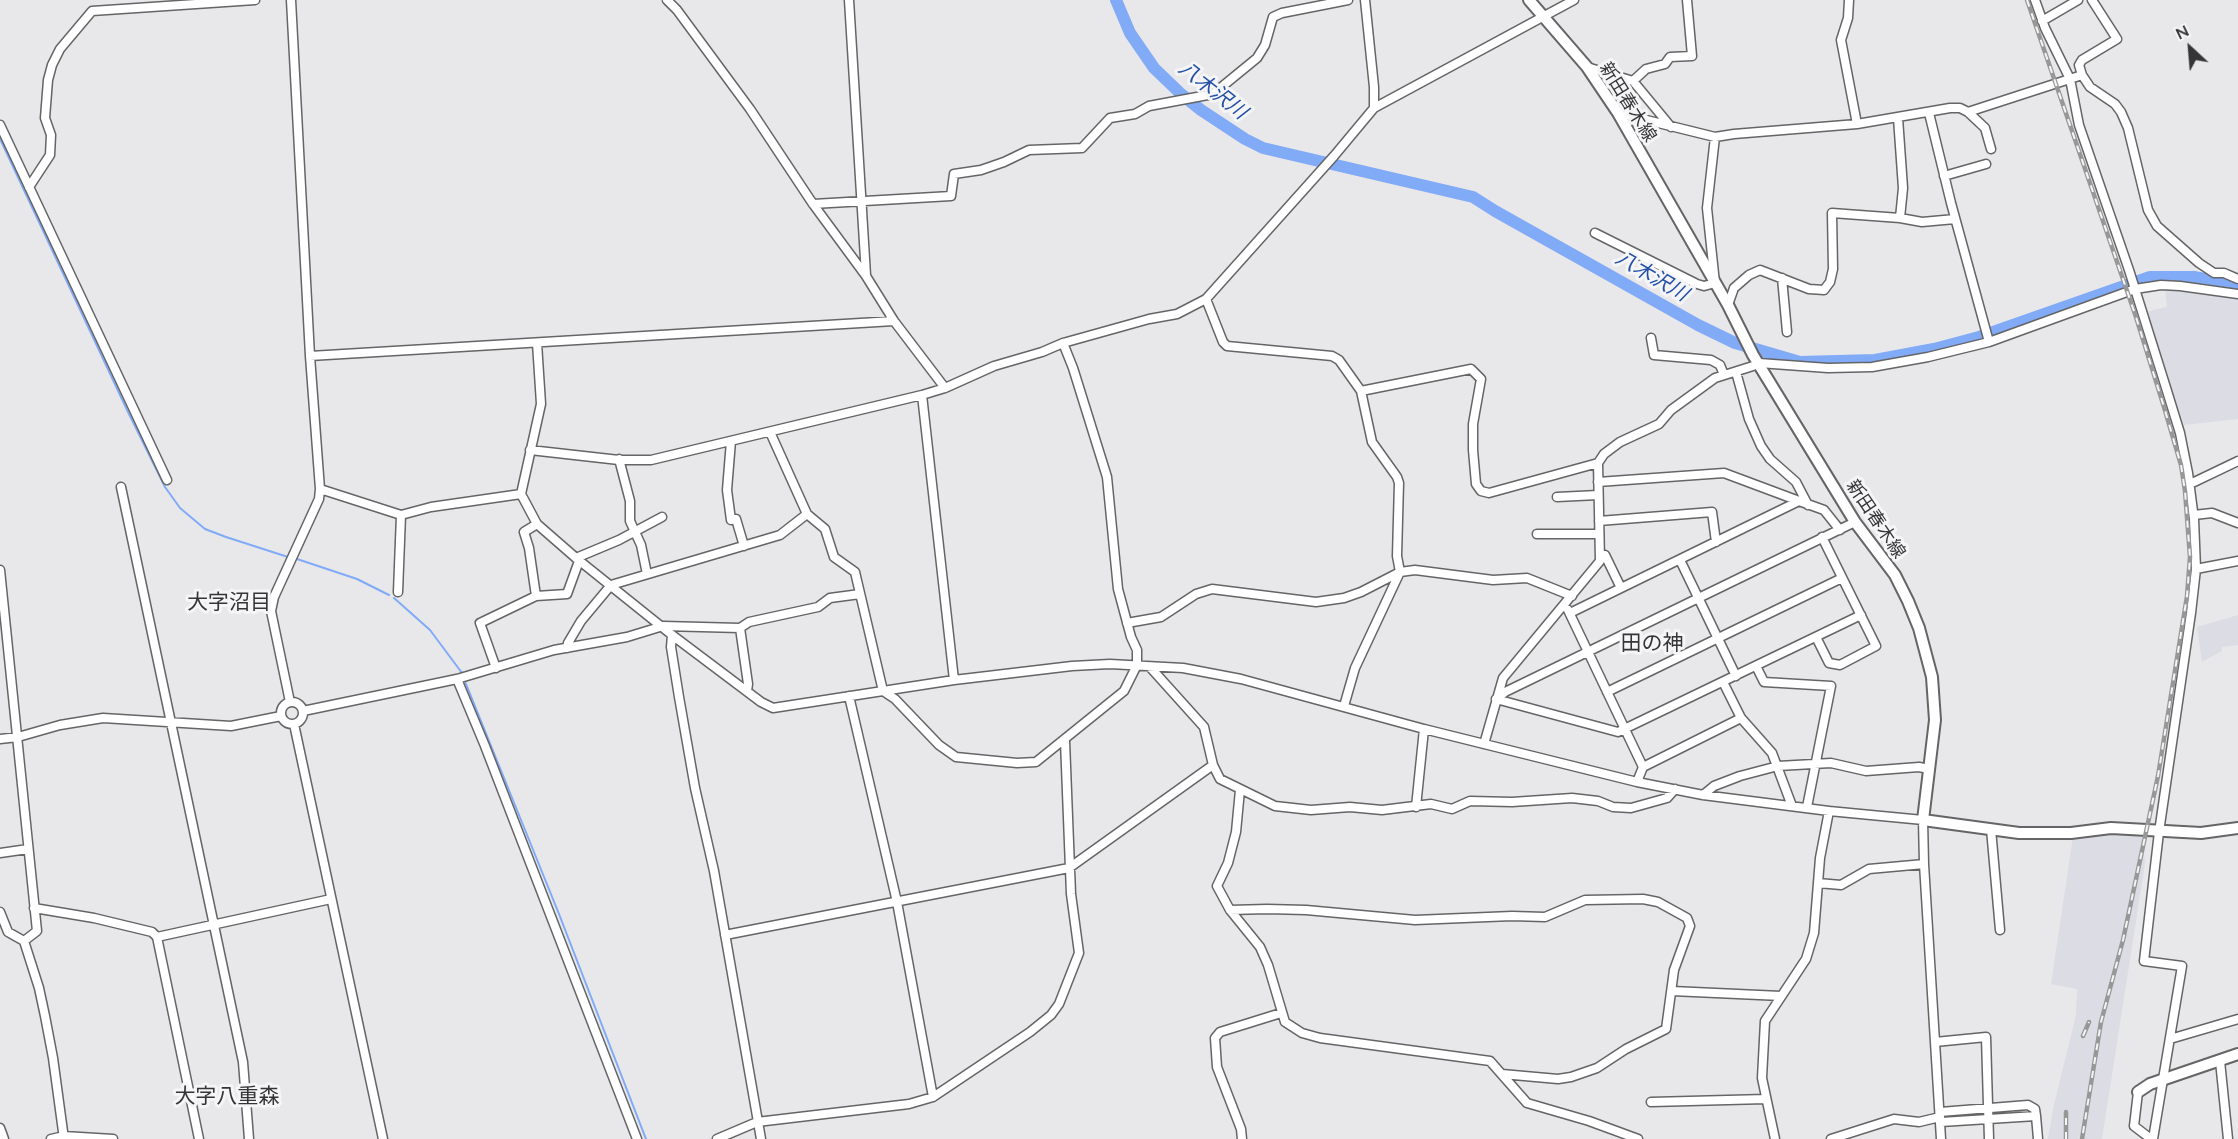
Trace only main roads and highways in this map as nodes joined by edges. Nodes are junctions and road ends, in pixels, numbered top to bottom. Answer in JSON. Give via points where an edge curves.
{"nodes":[{"id":1,"x":1529,"y":0,"type":"edge"},
{"id":2,"x":2238,"y":828,"type":"edge"},
{"id":3,"x":2238,"y":1054,"type":"edge"},
{"id":4,"x":2138,"y":1092,"type":"road end"}],
"edges":[{"from":1,"to":2,"type":"main road","name":"新田春木線","via":[[1587,67],[1618,112],[1756,359],[1855,522],[1895,575],[1908,602],[1919,628],[1933,688],[1935,720],[1923,820],[2019,833],[2111,828],[2201,833]]},
{"from":3,"to":4,"type":"main road","via":[[2150,1084]]}]}
